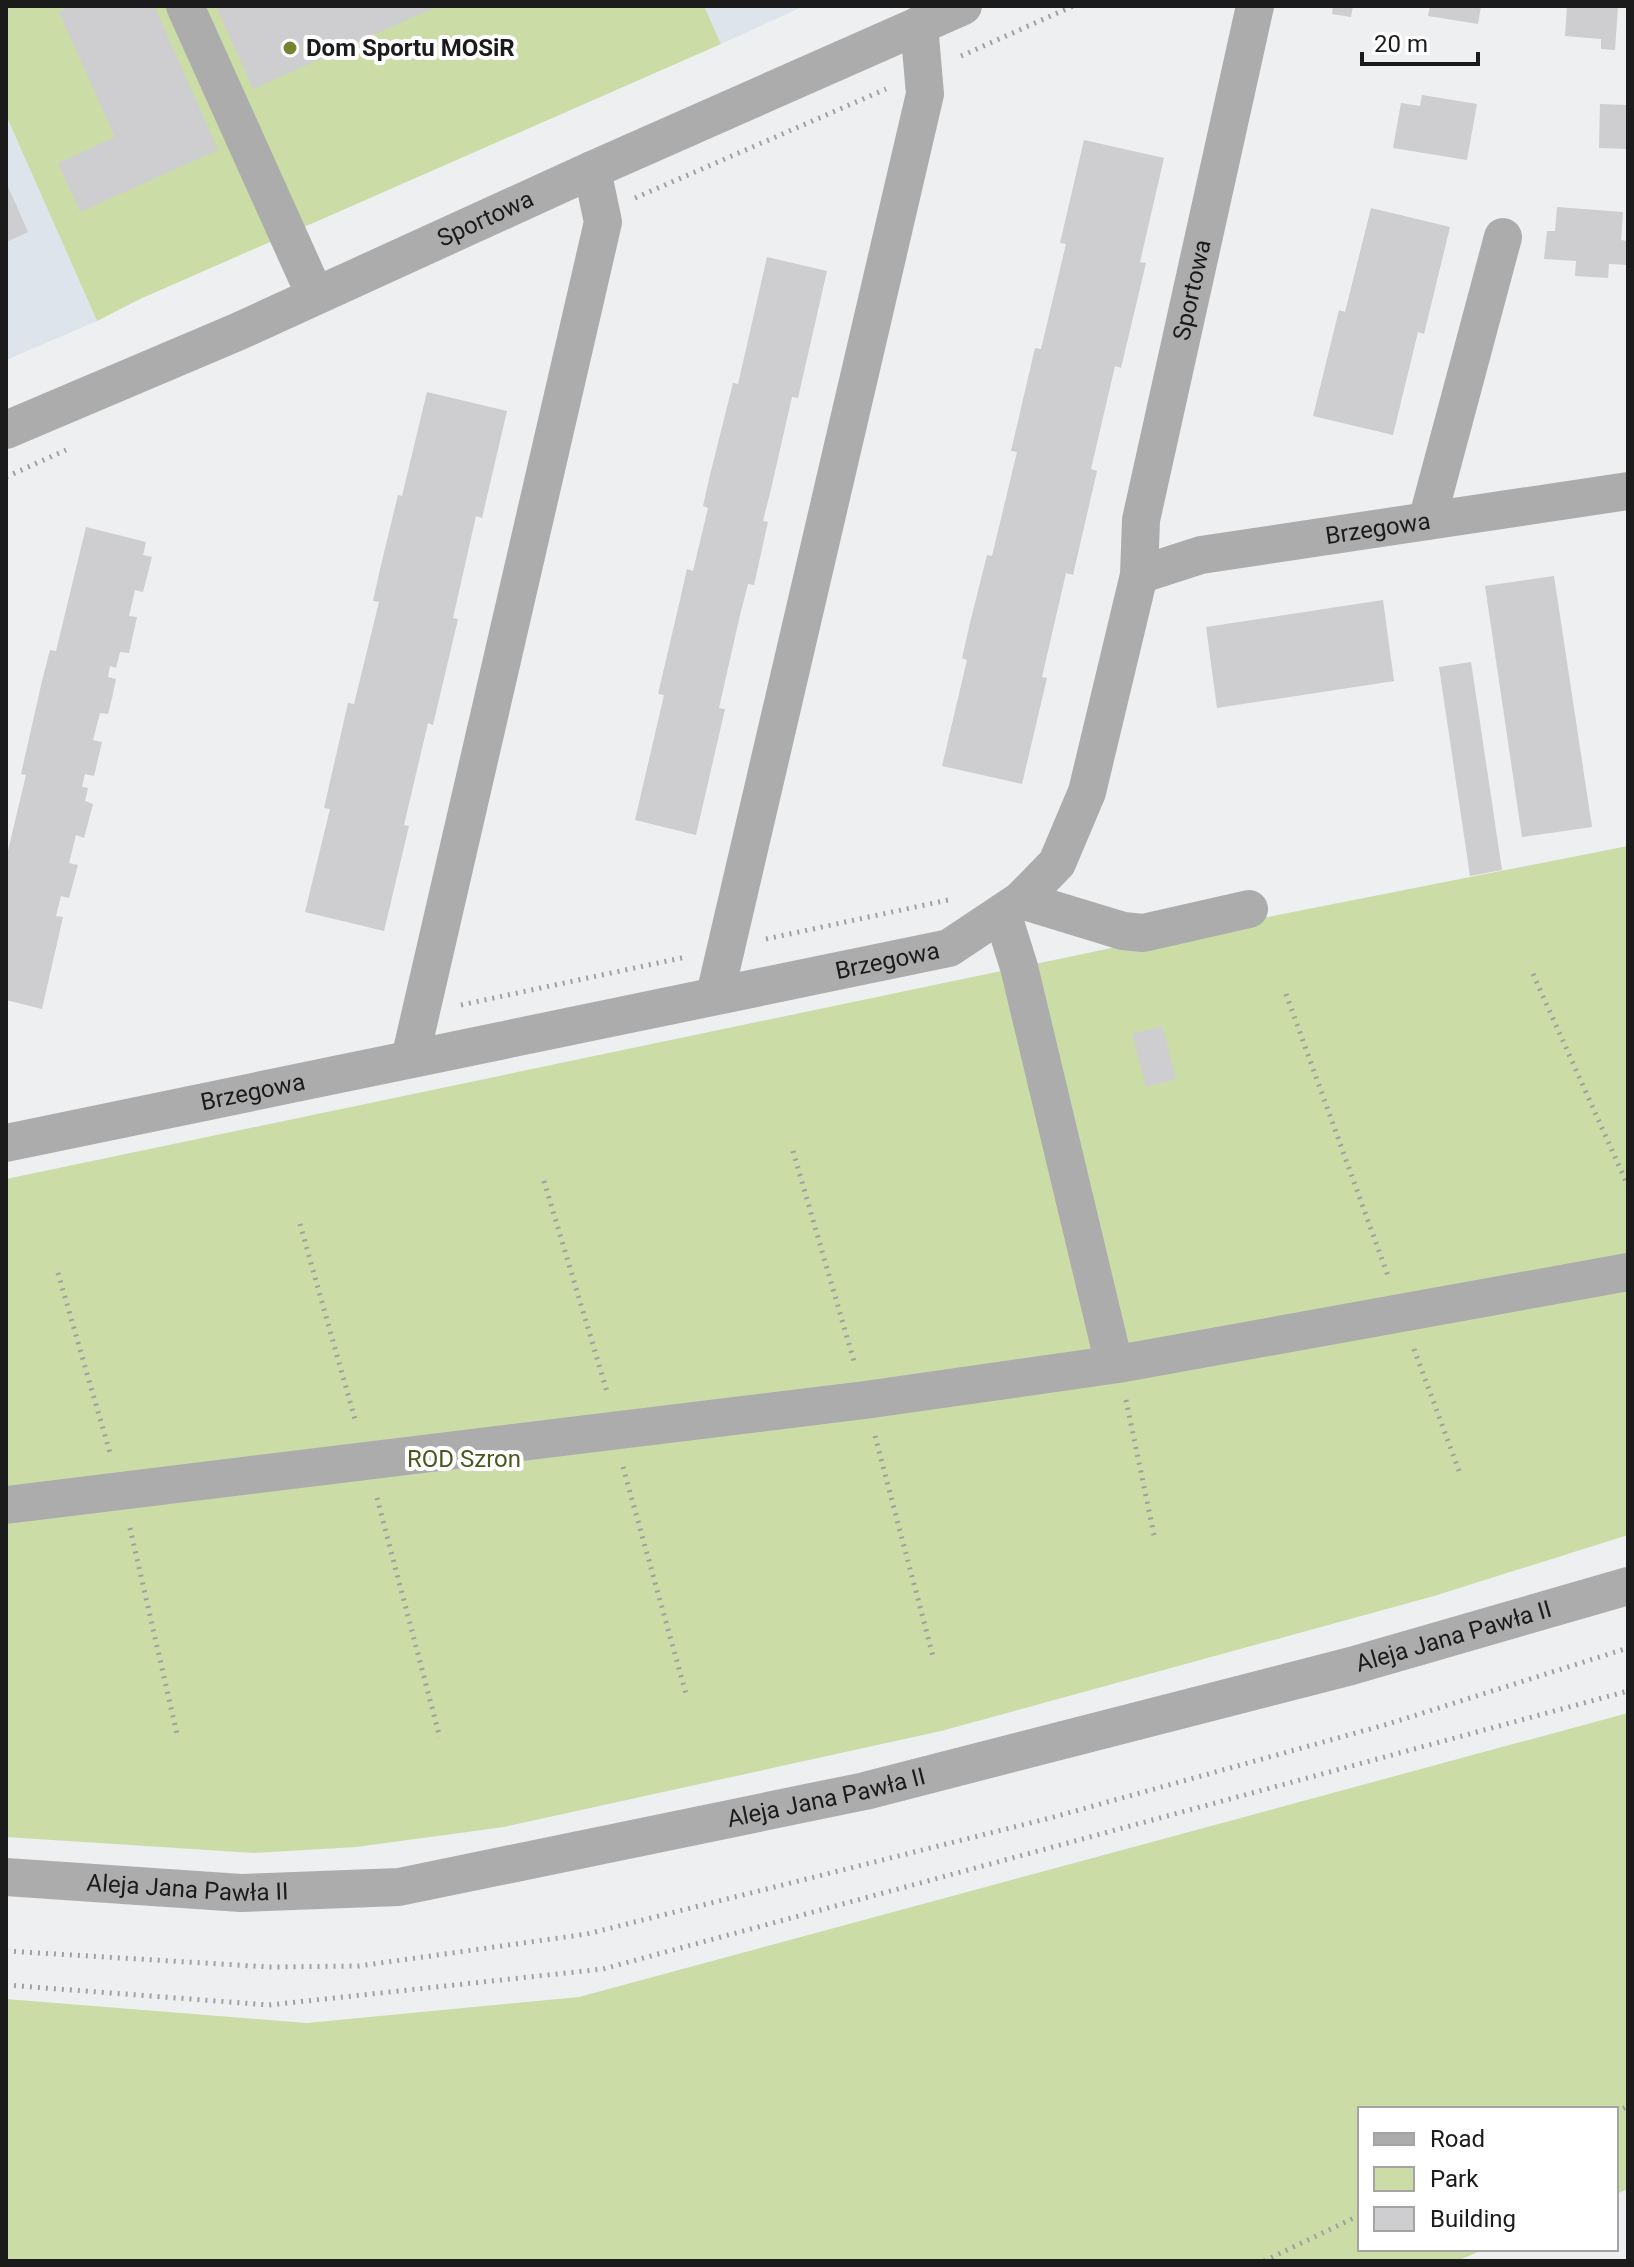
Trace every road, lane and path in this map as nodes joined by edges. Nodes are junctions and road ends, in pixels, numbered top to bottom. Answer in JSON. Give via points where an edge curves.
{"nodes":[{"id":1,"x":185,"y":6,"type":"edge"},
{"id":2,"x":963,"y":6,"type":"edge"},
{"id":3,"x":1073,"y":6,"type":"edge"},
{"id":4,"x":1255,"y":6,"type":"edge"},
{"id":5,"x":919,"y":25,"type":"junction"},
{"id":6,"x":923,"y":73,"type":"junction"},
{"id":7,"x":592,"y":170,"type":"junction"},
{"id":8,"x":601,"y":213,"type":"junction"},
{"id":9,"x":1503,"y":237,"type":"dead end"},
{"id":10,"x":315,"y":295,"type":"junction"},
{"id":11,"x":6,"y":430,"type":"edge"},
{"id":12,"x":79,"y":445,"type":"dead end"},
{"id":13,"x":6,"y":477,"type":"edge"},
{"id":14,"x":1628,"y":491,"type":"edge"},
{"id":15,"x":1427,"y":521,"type":"junction"},
{"id":16,"x":1139,"y":575,"type":"junction"},
{"id":17,"x":953,"y":899,"type":"dead end"},
{"id":18,"x":1012,"y":906,"type":"junction"},
{"id":19,"x":1249,"y":909,"type":"dead end"},
{"id":20,"x":726,"y":948,"type":"junction"},
{"id":21,"x":1533,"y":974,"type":"dead end"},
{"id":22,"x":1286,"y":994,"type":"dead end"},
{"id":23,"x":715,"y":995,"type":"junction"},
{"id":24,"x":420,"y":1014,"type":"junction"},
{"id":25,"x":410,"y":1059,"type":"junction"},
{"id":26,"x":6,"y":1143,"type":"edge"},
{"id":27,"x":793,"y":1151,"type":"dead end"},
{"id":28,"x":544,"y":1181,"type":"dead end"},
{"id":29,"x":1628,"y":1186,"type":"edge"},
{"id":30,"x":300,"y":1224,"type":"dead end"},
{"id":31,"x":1628,"y":1272,"type":"edge"},
{"id":32,"x":58,"y":1273,"type":"dead end"},
{"id":33,"x":1401,"y":1314,"type":"junction"},
{"id":34,"x":1116,"y":1364,"type":"junction"},
{"id":35,"x":865,"y":1400,"type":"junction"},
{"id":36,"x":616,"y":1429,"type":"junction"},
{"id":37,"x":367,"y":1460,"type":"junction"},
{"id":38,"x":1461,"y":1476,"type":"dead end"},
{"id":39,"x":121,"y":1492,"type":"junction"},
{"id":40,"x":6,"y":1505,"type":"edge"},
{"id":41,"x":1155,"y":1540,"type":"dead end"},
{"id":42,"x":1628,"y":1586,"type":"edge"},
{"id":43,"x":1628,"y":1648,"type":"edge"},
{"id":44,"x":934,"y":1660,"type":"dead end"},
{"id":45,"x":1628,"y":1691,"type":"edge"},
{"id":46,"x":686,"y":1694,"type":"dead end"},
{"id":47,"x":177,"y":1734,"type":"dead end"},
{"id":48,"x":440,"y":1738,"type":"dead end"},
{"id":49,"x":6,"y":1877,"type":"edge"},
{"id":50,"x":6,"y":1951,"type":"edge"},
{"id":51,"x":6,"y":1985,"type":"edge"},
{"id":52,"x":1358,"y":2216,"type":"edge"},
{"id":53,"x":1264,"y":2261,"type":"edge"}],
"edges":[{"from":1,"to":10,"type":"street"},
{"from":2,"to":5,"type":"street","name":"Sportowa"},
{"from":3,"to":6,"type":"path"},
{"from":4,"to":16,"type":"street","name":"Sportowa","via":[[1141,520]]},
{"from":5,"to":6,"type":"street"},
{"from":5,"to":7,"type":"street","name":"Sportowa"},
{"from":6,"to":8,"type":"path"},
{"from":6,"to":20,"type":"street","via":[[925,94]]},
{"from":7,"to":8,"type":"street"},
{"from":7,"to":10,"type":"street","name":"Sportowa"},
{"from":8,"to":24,"type":"street"},
{"from":9,"to":15,"type":"street"},
{"from":10,"to":11,"type":"street","name":"Sportowa"},
{"from":12,"to":13,"type":"path"},
{"from":14,"to":15,"type":"street","name":"Brzegowa"},
{"from":15,"to":16,"type":"street","name":"Brzegowa","via":[[1201,555]]},
{"from":16,"to":18,"type":"street","name":"Brzegowa","via":[[1087,792],[1057,863]]},
{"from":17,"to":20,"type":"path"},
{"from":18,"to":19,"type":"street","via":[[1143,933]]},
{"from":18,"to":23,"type":"street","name":"Brzegowa","via":[[949,948]]},
{"from":18,"to":34,"type":"street","via":[[1019,967]]},
{"from":20,"to":23,"type":"street"},
{"from":20,"to":24,"type":"path"},
{"from":21,"to":29,"type":"path"},
{"from":22,"to":33,"type":"path"},
{"from":23,"to":25,"type":"street","name":"Brzegowa"},
{"from":24,"to":25,"type":"street"},
{"from":25,"to":26,"type":"street","name":"Brzegowa"},
{"from":27,"to":35,"type":"path"},
{"from":28,"to":36,"type":"path"},
{"from":30,"to":37,"type":"path"},
{"from":31,"to":33,"type":"street"},
{"from":32,"to":39,"type":"path"},
{"from":33,"to":34,"type":"street"},
{"from":33,"to":38,"type":"path"},
{"from":34,"to":35,"type":"street"},
{"from":34,"to":41,"type":"path"},
{"from":35,"to":36,"type":"street"},
{"from":35,"to":44,"type":"path"},
{"from":36,"to":37,"type":"street"},
{"from":36,"to":46,"type":"path"},
{"from":37,"to":39,"type":"street"},
{"from":37,"to":48,"type":"path"},
{"from":39,"to":40,"type":"street"},
{"from":39,"to":47,"type":"path"},
{"from":42,"to":49,"type":"street","name":"Aleja Jana Pawła II","via":[[1351,1666],[865,1791],[399,1887],[241,1893]]},
{"from":43,"to":50,"type":"path","via":[[1388,1724],[1050,1818],[587,1934],[359,1966],[270,1967]]},
{"from":45,"to":51,"type":"path","via":[[603,1969],[269,2005]]},
{"from":52,"to":53,"type":"path"}]}
